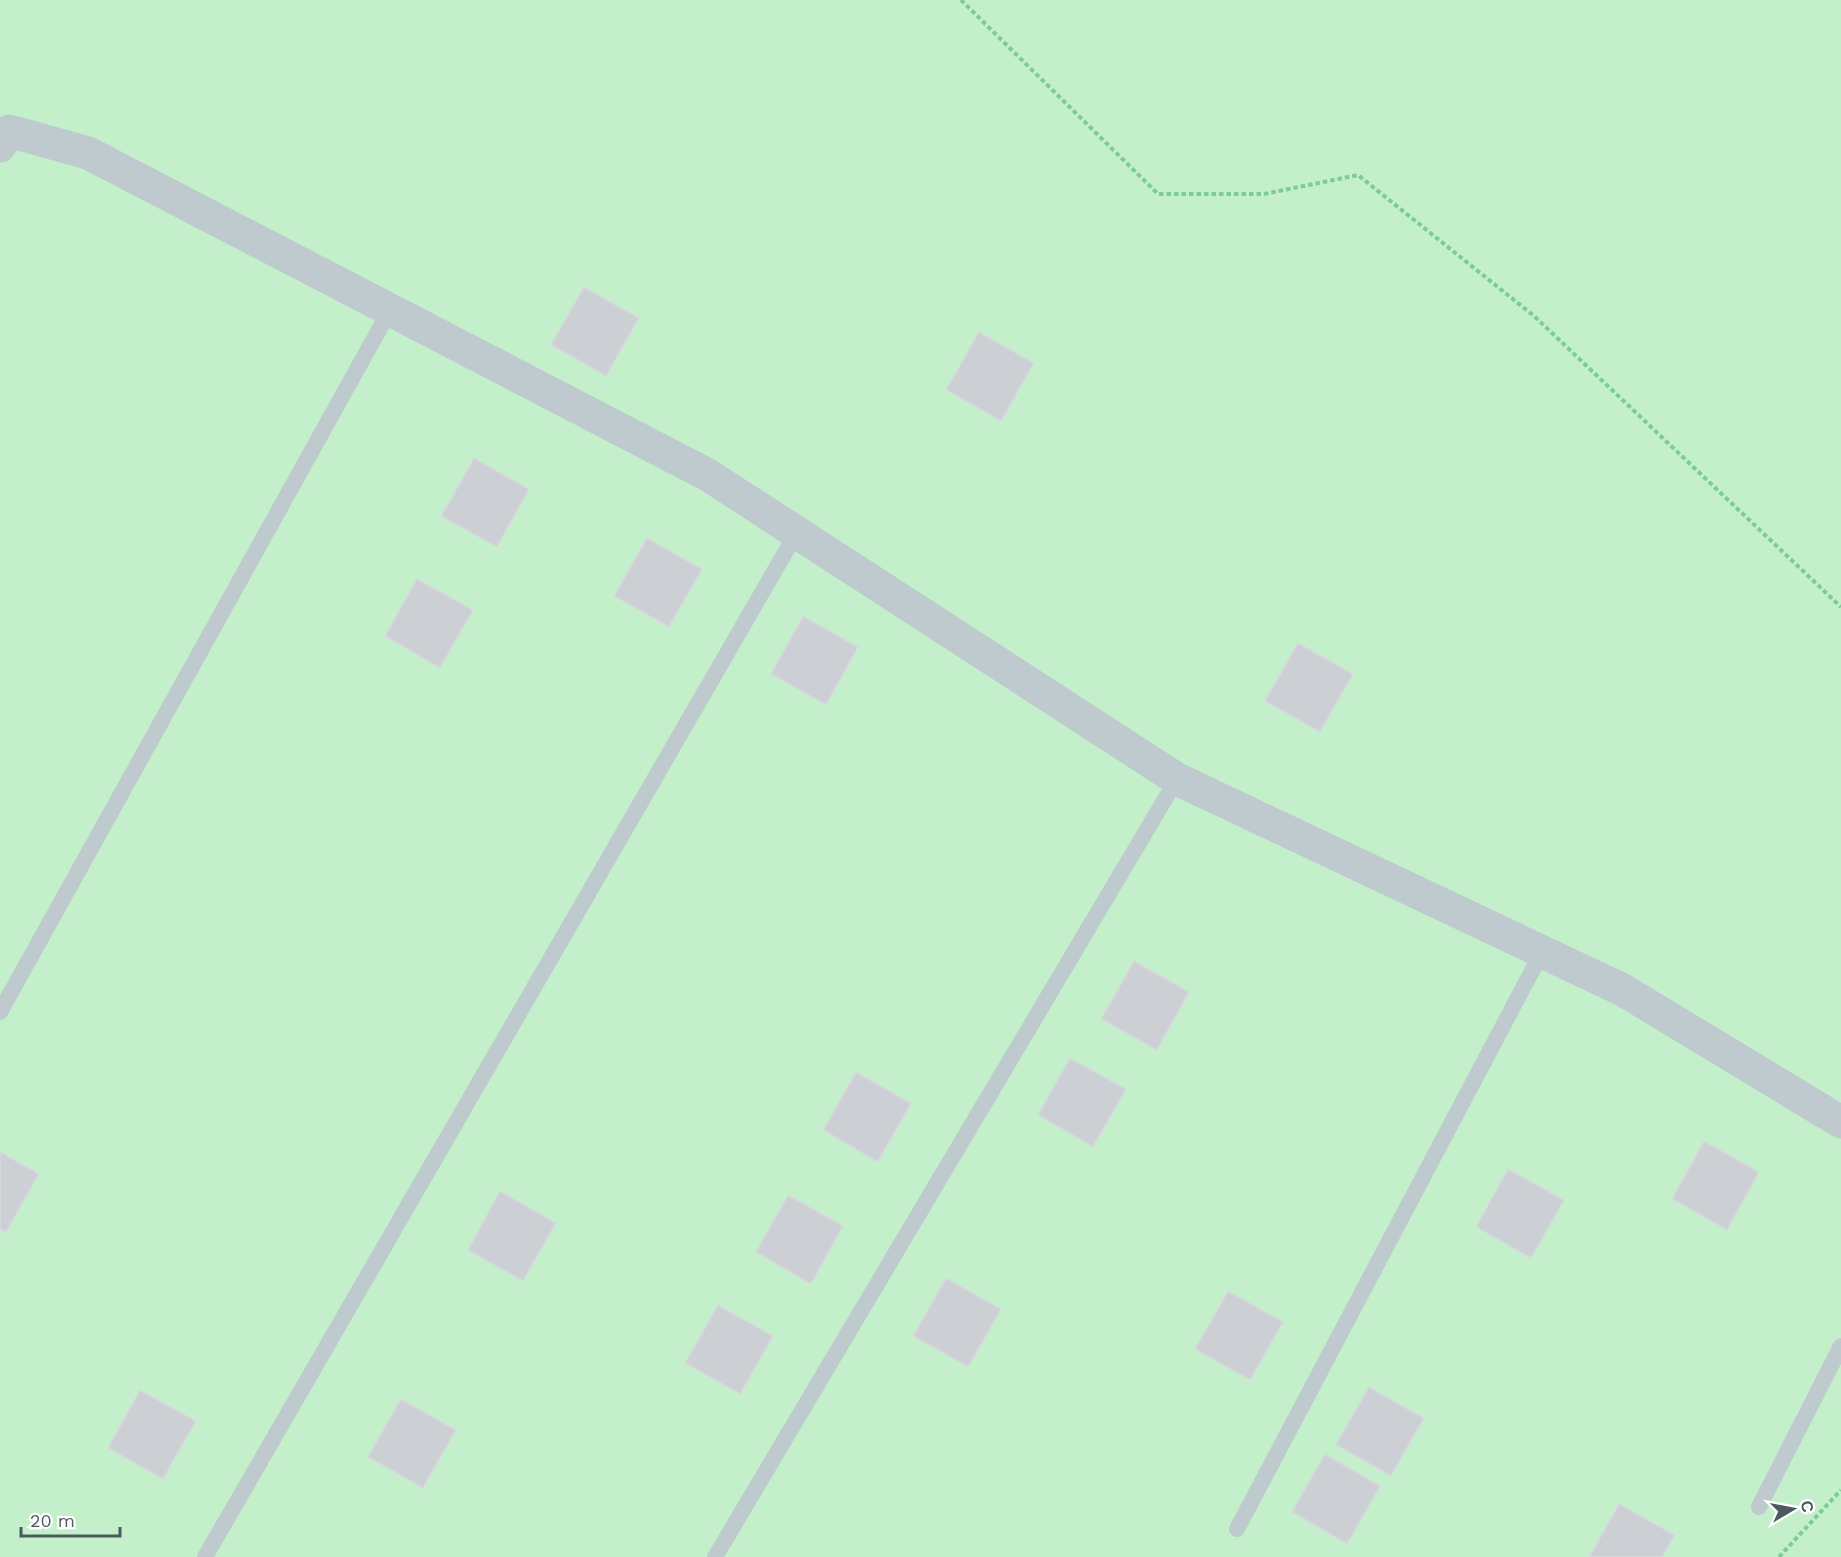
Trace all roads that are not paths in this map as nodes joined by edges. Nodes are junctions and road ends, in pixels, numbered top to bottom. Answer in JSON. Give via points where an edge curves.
{"nodes":[{"id":1,"x":0,"y":146,"type":"edge"},
{"id":2,"x":390,"y":310,"type":"junction"},
{"id":3,"x":797,"y":532,"type":"junction"},
{"id":4,"x":1178,"y":779,"type":"junction"},
{"id":5,"x":1542,"y":952,"type":"junction"},
{"id":6,"x":0,"y":1012,"type":"edge"},
{"id":7,"x":1841,"y":1122,"type":"edge"},
{"id":8,"x":1841,"y":1346,"type":"edge"},
{"id":9,"x":1759,"y":1507,"type":"dead end"},
{"id":10,"x":1237,"y":1529,"type":"dead end"},
{"id":11,"x":206,"y":1557,"type":"edge"},
{"id":12,"x":715,"y":1557,"type":"edge"}],
"edges":[{"from":1,"to":2,"type":"street","via":[[9,131],[88,153]]},
{"from":2,"to":3,"type":"street","via":[[708,475]]},
{"from":2,"to":6,"type":"lane"},
{"from":3,"to":4,"type":"street"},
{"from":3,"to":11,"type":"lane"},
{"from":4,"to":5,"type":"street"},
{"from":4,"to":12,"type":"lane"},
{"from":5,"to":7,"type":"street","via":[[1623,990]]},
{"from":5,"to":10,"type":"lane"},
{"from":8,"to":9,"type":"lane"}]}
